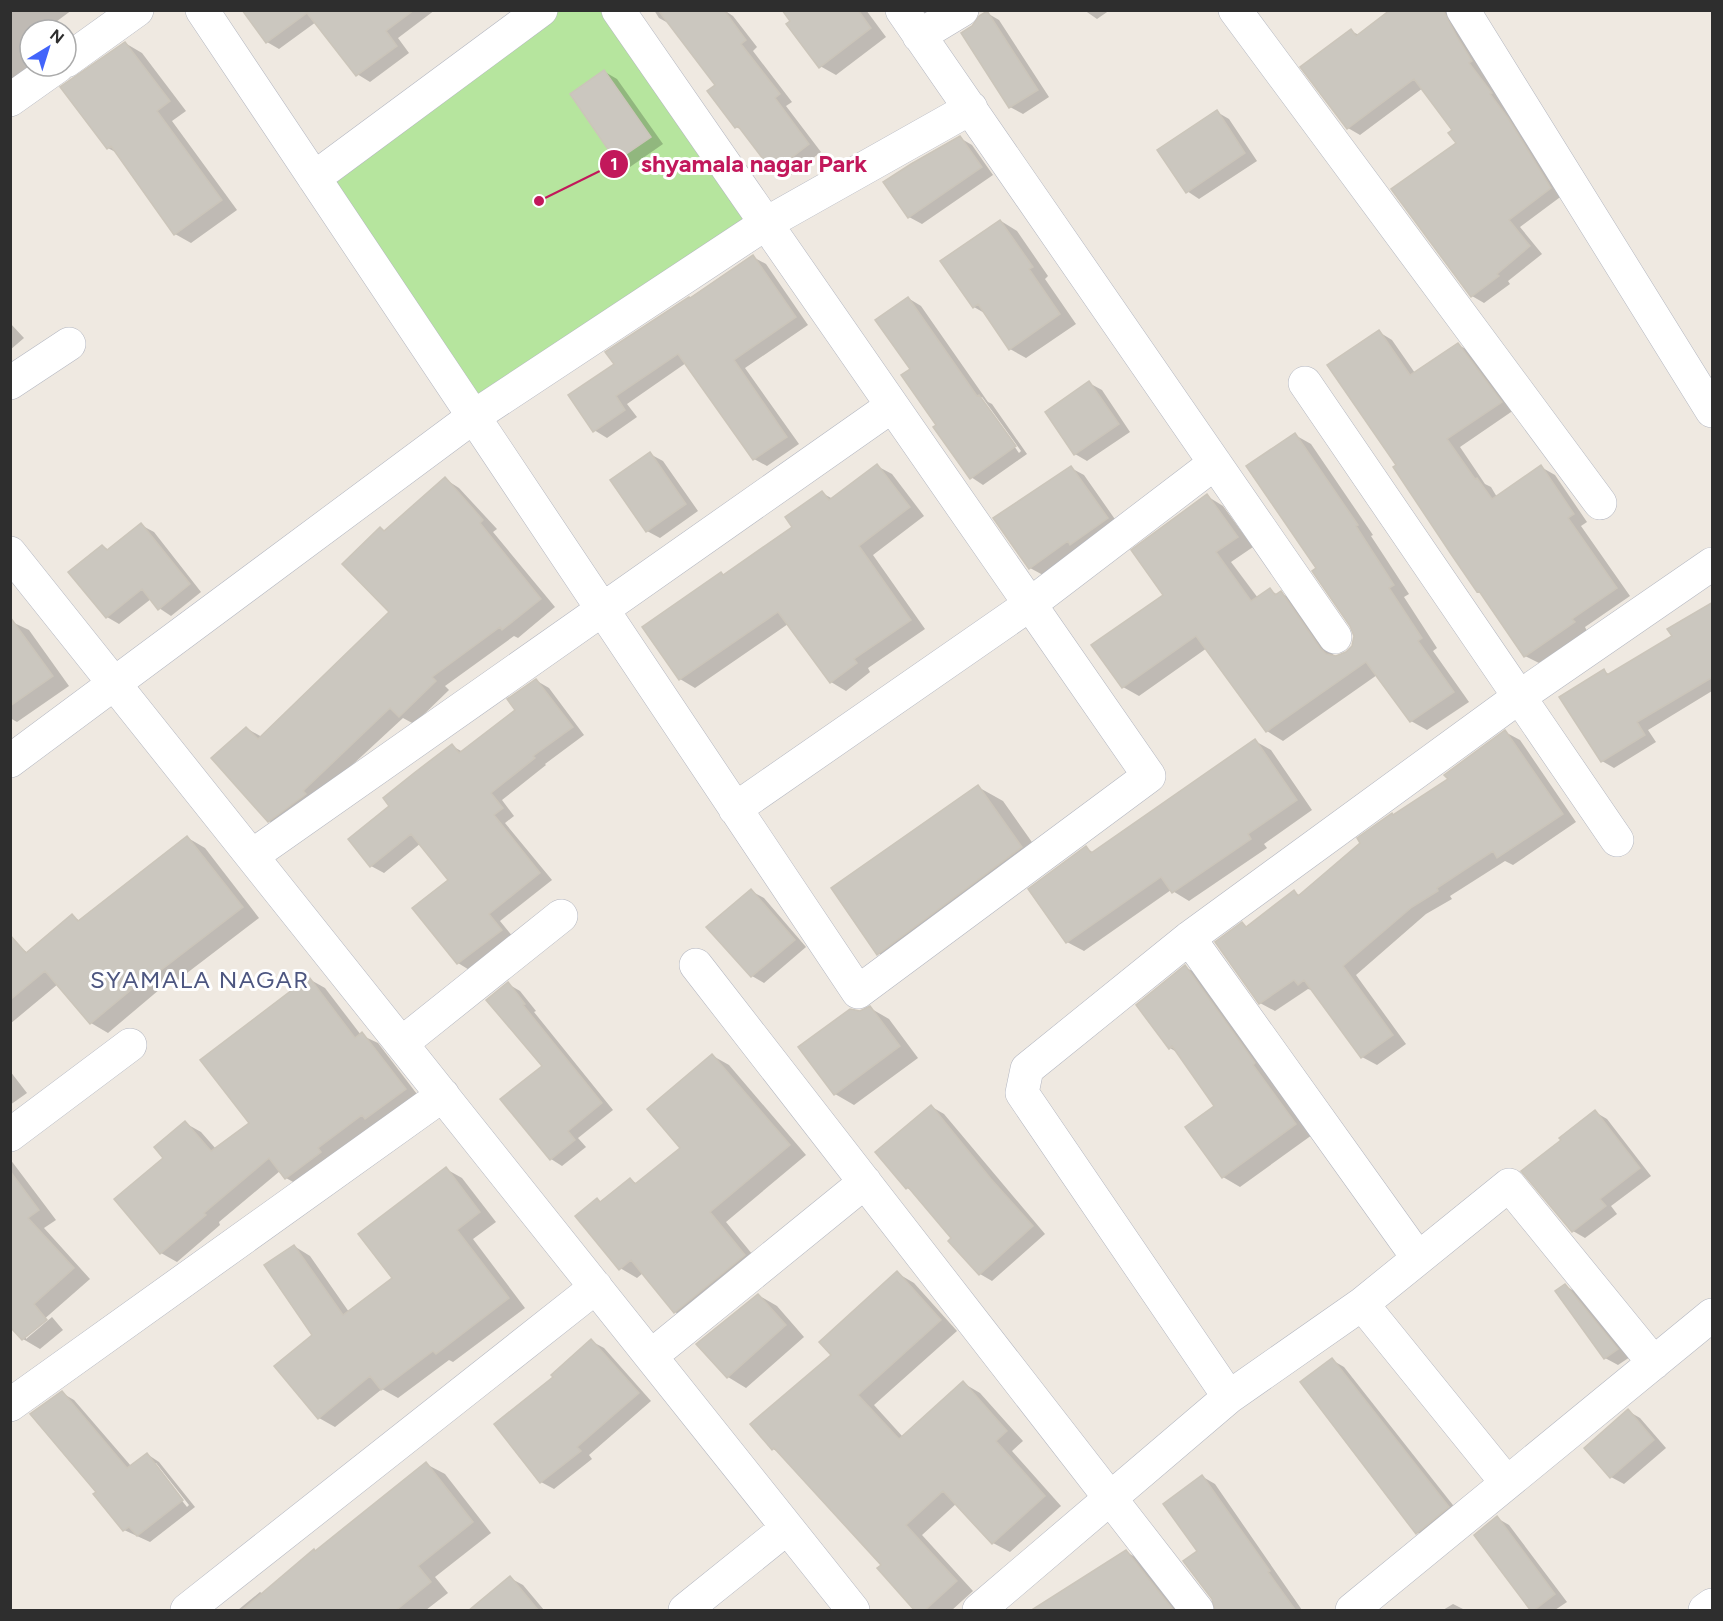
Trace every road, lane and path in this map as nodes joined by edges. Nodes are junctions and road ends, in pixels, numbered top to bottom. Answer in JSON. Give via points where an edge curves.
{"nodes":[{"id":1,"x":137,"y":10,"type":"edge"},
{"id":2,"x":202,"y":10,"type":"edge"},
{"id":3,"x":541,"y":10,"type":"edge"},
{"id":4,"x":618,"y":10,"type":"edge"},
{"id":5,"x":962,"y":10,"type":"edge"},
{"id":6,"x":1235,"y":10,"type":"edge"},
{"id":7,"x":1463,"y":10,"type":"edge"},
{"id":8,"x":911,"y":23,"type":"edge"},
{"id":9,"x":78,"y":52,"type":"edge"},
{"id":10,"x":41,"y":78,"type":"edge"},
{"id":11,"x":10,"y":100,"type":"edge"},
{"id":12,"x":970,"y":108,"type":"junction"},
{"id":13,"x":314,"y":178,"type":"junction"},
{"id":14,"x":765,"y":224,"type":"junction"},
{"id":15,"x":69,"y":344,"type":"dead end"},
{"id":16,"x":10,"y":383,"type":"edge"},
{"id":17,"x":1305,"y":383,"type":"dead end"},
{"id":18,"x":892,"y":406,"type":"junction"},
{"id":19,"x":1713,"y":411,"type":"edge"},
{"id":20,"x":473,"y":417,"type":"junction"},
{"id":21,"x":1215,"y":463,"type":"junction"},
{"id":22,"x":1600,"y":503,"type":"dead end"},
{"id":23,"x":10,"y":553,"type":"edge"},
{"id":24,"x":1713,"y":564,"type":"edge"},
{"id":25,"x":1029,"y":605,"type":"junction"},
{"id":26,"x":602,"y":610,"type":"junction"},
{"id":27,"x":1335,"y":637,"type":"dead end"},
{"id":28,"x":115,"y":682,"type":"junction"},
{"id":29,"x":1519,"y":697,"type":"junction"},
{"id":30,"x":10,"y":761,"type":"edge"},
{"id":31,"x":735,"y":809,"type":"junction"},
{"id":32,"x":1617,"y":840,"type":"dead end"},
{"id":33,"x":253,"y":855,"type":"junction"},
{"id":34,"x":561,"y":916,"type":"dead end"},
{"id":35,"x":1189,"y":938,"type":"junction"},
{"id":36,"x":696,"y":965,"type":"dead end"},
{"id":37,"x":402,"y":1043,"type":"junction"},
{"id":38,"x":130,"y":1045,"type":"dead end"},
{"id":39,"x":443,"y":1095,"type":"junction"},
{"id":40,"x":10,"y":1135,"type":"edge"},
{"id":41,"x":865,"y":1182,"type":"junction"},
{"id":42,"x":1418,"y":1258,"type":"junction"},
{"id":43,"x":596,"y":1287,"type":"junction"},
{"id":44,"x":1362,"y":1304,"type":"junction"},
{"id":45,"x":1713,"y":1315,"type":"edge"},
{"id":46,"x":651,"y":1356,"type":"junction"},
{"id":47,"x":1654,"y":1363,"type":"junction"},
{"id":48,"x":1229,"y":1397,"type":"junction"},
{"id":49,"x":10,"y":1405,"type":"edge"},
{"id":50,"x":1507,"y":1484,"type":"junction"},
{"id":51,"x":1109,"y":1497,"type":"junction"},
{"id":52,"x":788,"y":1528,"type":"junction"},
{"id":53,"x":1713,"y":1605,"type":"edge"},
{"id":54,"x":187,"y":1611,"type":"edge"},
{"id":55,"x":686,"y":1611,"type":"edge"},
{"id":56,"x":853,"y":1611,"type":"edge"},
{"id":57,"x":979,"y":1611,"type":"edge"},
{"id":58,"x":1197,"y":1611,"type":"edge"},
{"id":59,"x":1352,"y":1611,"type":"edge"},
{"id":60,"x":1706,"y":1611,"type":"edge"}],
"edges":[{"from":1,"to":9,"type":"street"},
{"from":2,"to":13,"type":"street"},
{"from":3,"to":13,"type":"street"},
{"from":4,"to":14,"type":"street"},
{"from":5,"to":8,"type":"street"},
{"from":6,"to":22,"type":"street"},
{"from":7,"to":19,"type":"street"},
{"from":8,"to":12,"type":"street"},
{"from":10,"to":11,"type":"street"},
{"from":12,"to":14,"type":"street"},
{"from":12,"to":21,"type":"street"},
{"from":13,"to":20,"type":"street"},
{"from":14,"to":18,"type":"street"},
{"from":14,"to":20,"type":"street"},
{"from":15,"to":16,"type":"street"},
{"from":17,"to":29,"type":"street"},
{"from":18,"to":25,"type":"street"},
{"from":18,"to":26,"type":"street"},
{"from":20,"to":26,"type":"street"},
{"from":20,"to":28,"type":"street"},
{"from":21,"to":25,"type":"street"},
{"from":21,"to":27,"type":"street"},
{"from":23,"to":28,"type":"street"},
{"from":24,"to":29,"type":"street"},
{"from":25,"to":31,"type":"street"},
{"from":25,"to":31,"type":"street","via":[[1149,776],[858,992]]},
{"from":26,"to":31,"type":"street"},
{"from":26,"to":33,"type":"street"},
{"from":28,"to":30,"type":"street"},
{"from":28,"to":33,"type":"street"},
{"from":29,"to":32,"type":"street"},
{"from":29,"to":35,"type":"street"},
{"from":33,"to":37,"type":"street"},
{"from":34,"to":37,"type":"street"},
{"from":35,"to":42,"type":"street"},
{"from":35,"to":48,"type":"street","via":[[1027,1069],[1022,1093]]},
{"from":36,"to":41,"type":"street"},
{"from":37,"to":39,"type":"street"},
{"from":38,"to":40,"type":"street"},
{"from":39,"to":43,"type":"street"},
{"from":39,"to":49,"type":"street"},
{"from":41,"to":46,"type":"street"},
{"from":41,"to":51,"type":"street"},
{"from":42,"to":44,"type":"street"},
{"from":42,"to":47,"type":"street","via":[[1509,1185]]},
{"from":43,"to":46,"type":"street"},
{"from":43,"to":54,"type":"street"},
{"from":44,"to":48,"type":"street"},
{"from":44,"to":50,"type":"street"},
{"from":45,"to":47,"type":"street"},
{"from":46,"to":52,"type":"street"},
{"from":47,"to":50,"type":"street"},
{"from":48,"to":51,"type":"street"},
{"from":50,"to":59,"type":"street"},
{"from":51,"to":57,"type":"street"},
{"from":51,"to":58,"type":"street"},
{"from":52,"to":55,"type":"street"},
{"from":52,"to":56,"type":"street"},
{"from":53,"to":60,"type":"street"}]}
